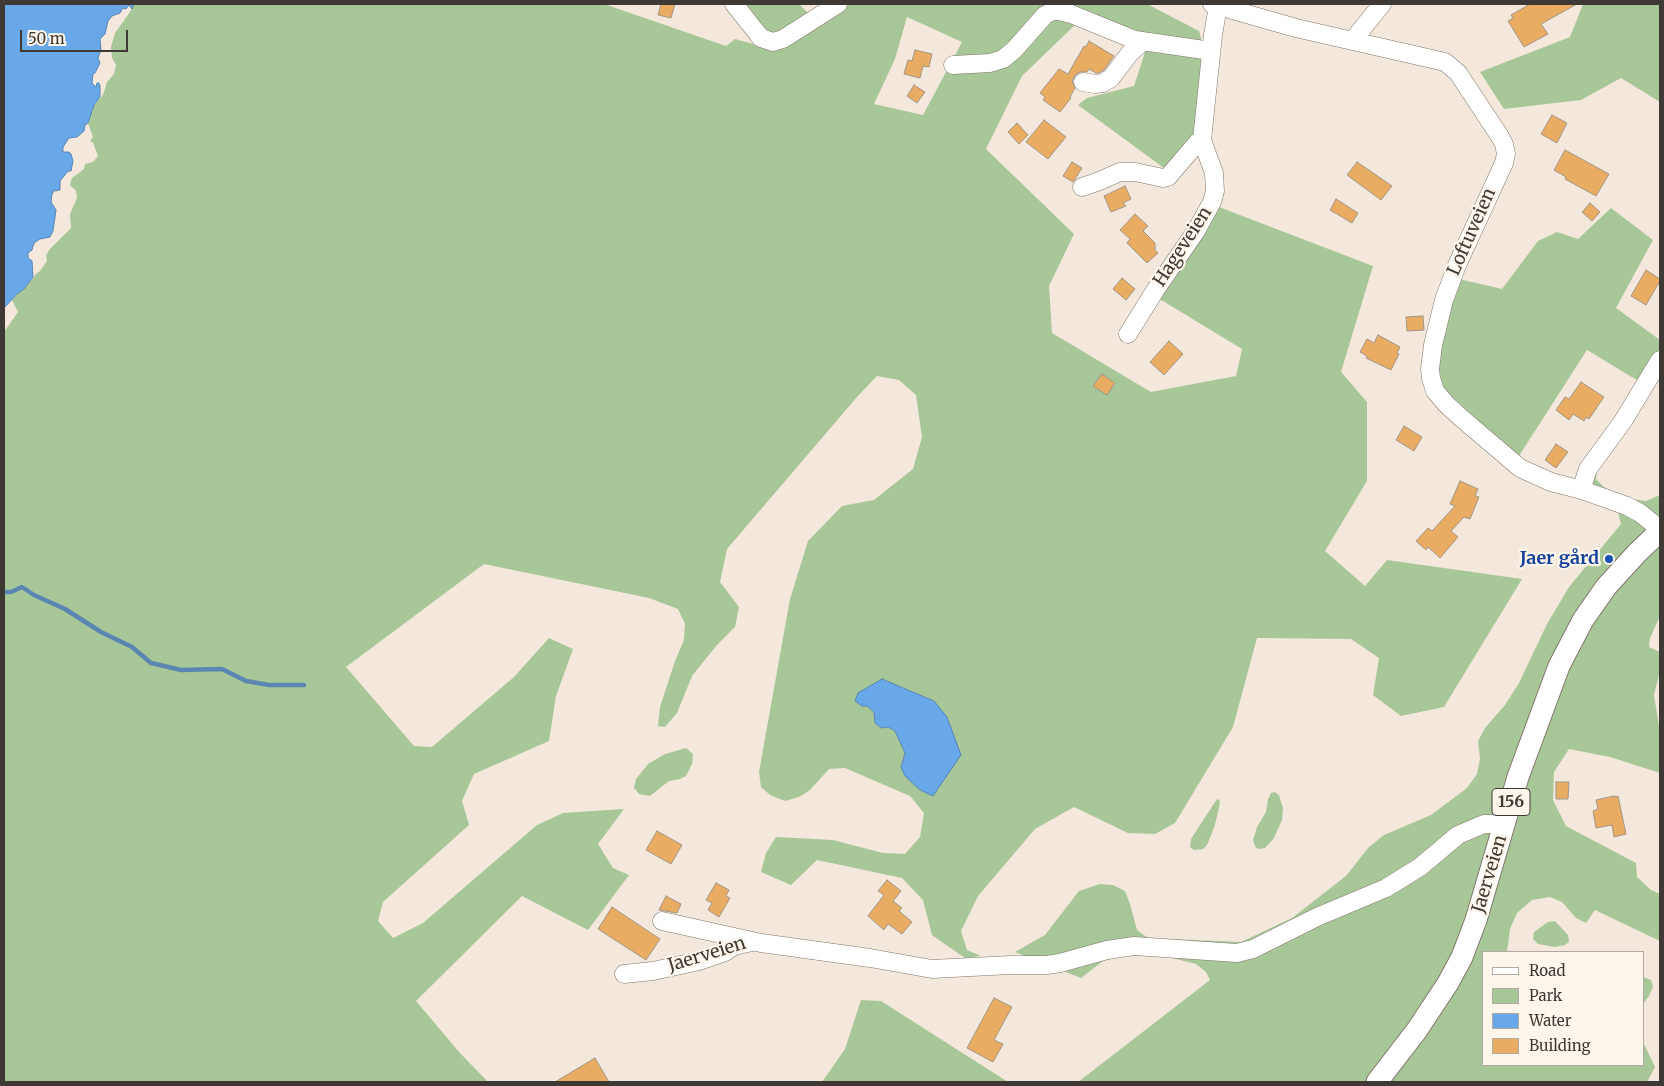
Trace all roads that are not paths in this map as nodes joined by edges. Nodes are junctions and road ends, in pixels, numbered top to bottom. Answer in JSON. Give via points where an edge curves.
{"nodes":[{"id":1,"x":734,"y":4,"type":"edge"},
{"id":2,"x":838,"y":4,"type":"edge"},
{"id":3,"x":1382,"y":4,"type":"edge"},
{"id":4,"x":1215,"y":5,"type":"edge"},
{"id":5,"x":1353,"y":40,"type":"junction"},
{"id":6,"x":1142,"y":42,"type":"junction"},
{"id":7,"x":1212,"y":51,"type":"junction"},
{"id":8,"x":953,"y":65,"type":"dead end"},
{"id":9,"x":1083,"y":82,"type":"dead end"},
{"id":10,"x":1202,"y":140,"type":"junction"},
{"id":11,"x":1082,"y":186,"type":"dead end"},
{"id":12,"x":1128,"y":334,"type":"dead end"},
{"id":13,"x":1660,"y":360,"type":"edge"},
{"id":14,"x":1582,"y":490,"type":"junction"},
{"id":15,"x":1660,"y":530,"type":"edge"},
{"id":16,"x":1505,"y":824,"type":"junction"},
{"id":17,"x":662,"y":921,"type":"dead end"},
{"id":18,"x":755,"y":941,"type":"junction"},
{"id":19,"x":624,"y":974,"type":"dead end"},
{"id":20,"x":1377,"y":1082,"type":"edge"}],
"edges":[{"from":1,"to":2,"type":"street","via":[[761,38],[773,42]]},
{"from":3,"to":5,"type":"street"},
{"from":4,"to":5,"type":"street","name":"Loftuveien"},
{"from":4,"to":7,"type":"street","name":"Hageveien"},
{"from":5,"to":14,"type":"street","name":"Loftuveien","via":[[1448,63],[1499,135],[1506,149],[1504,163],[1450,283],[1433,345],[1431,378],[1435,390],[1446,404],[1520,468],[1551,482]]},
{"from":6,"to":7,"type":"street"},
{"from":6,"to":8,"type":"street","via":[[1055,10],[1045,15],[1003,59]]},
{"from":6,"to":9,"type":"street","via":[[1111,78],[1103,83]]},
{"from":7,"to":10,"type":"street","name":"Hageveien"},
{"from":10,"to":11,"type":"street","via":[[1168,177],[1120,172]]},
{"from":10,"to":12,"type":"street","name":"Hageveien","via":[[1214,173],[1212,202]]},
{"from":13,"to":14,"type":"street","via":[[1623,421],[1588,469]]},
{"from":14,"to":15,"type":"street","name":"Loftuveien","via":[[1628,506]]},
{"from":15,"to":16,"type":"main road","name":"Jaerveien","number":"156","via":[[1606,587],[1583,620],[1559,666],[1537,722]]},
{"from":16,"to":18,"type":"street","via":[[1484,824],[1458,835],[1420,867],[1386,888],[1237,953],[1134,946],[1047,965],[932,969]]},
{"from":16,"to":20,"type":"main road","name":"Jaerveien","number":"156","via":[[1462,957],[1417,1030]]},
{"from":17,"to":18,"type":"street","name":"Jaerveien"},
{"from":18,"to":19,"type":"street","name":"Jaerveien","via":[[734,946],[699,962]]}]}
